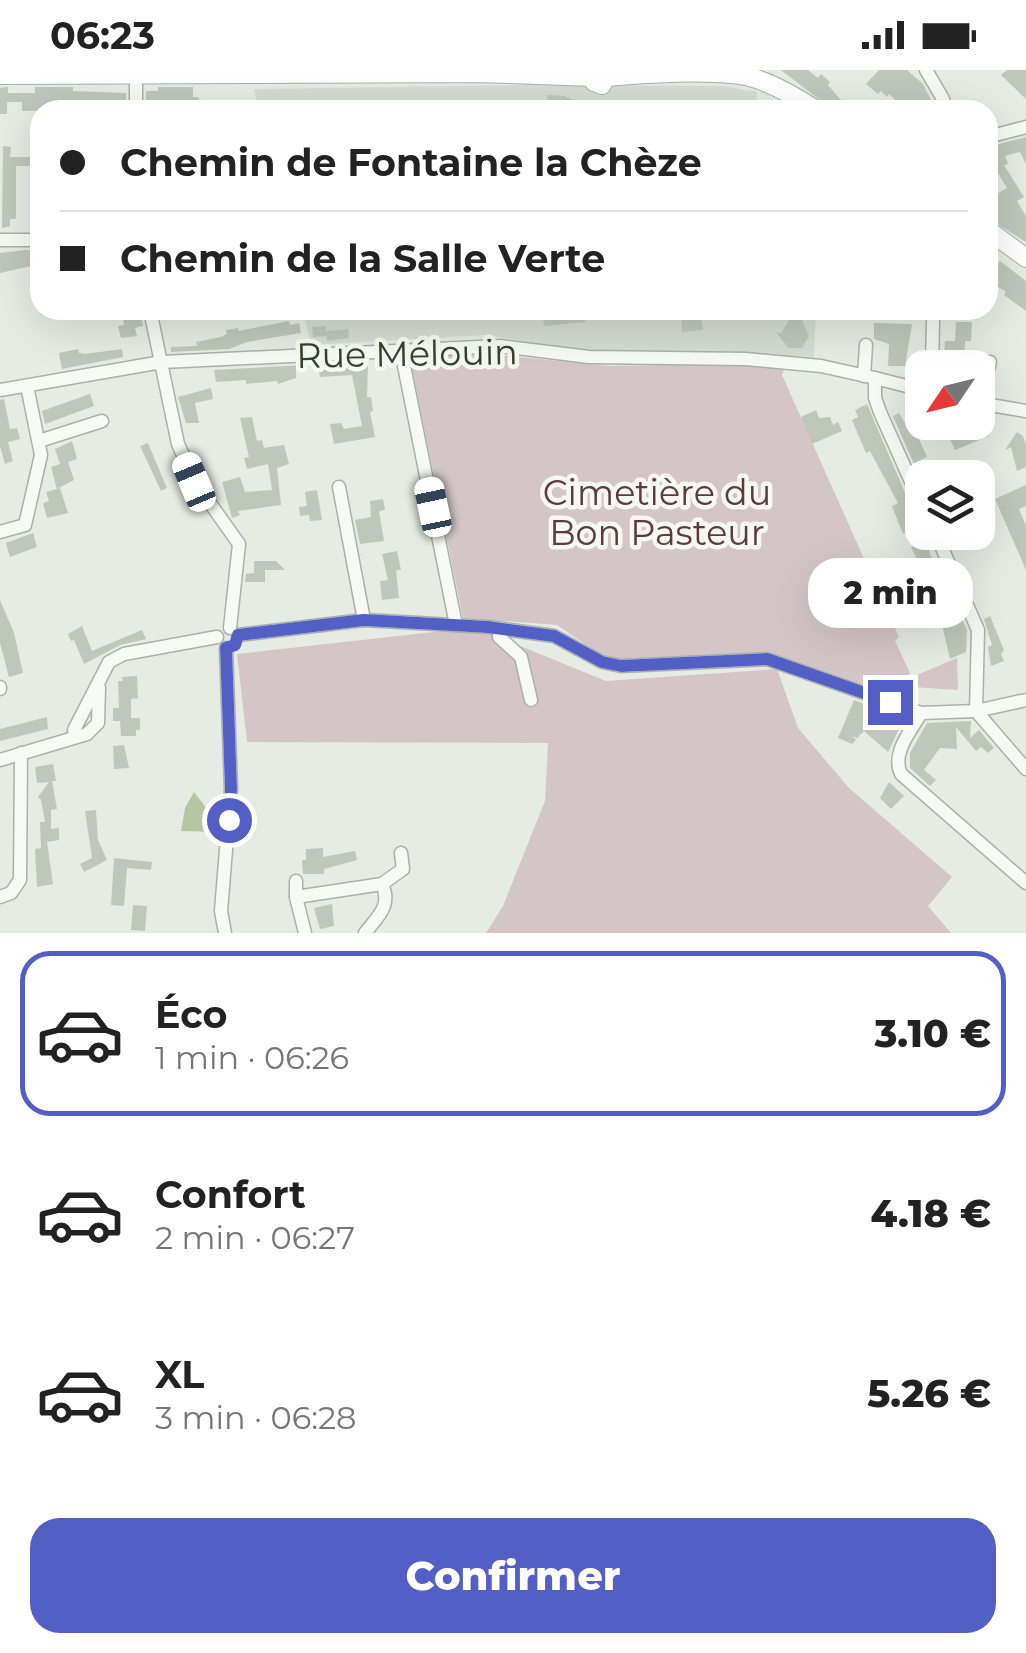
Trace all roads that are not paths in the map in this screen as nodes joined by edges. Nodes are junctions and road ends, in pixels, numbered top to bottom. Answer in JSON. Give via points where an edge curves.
{"nodes":[{"id":1,"x":926,"y":70,"type":"edge"},
{"id":2,"x":89,"y":72,"type":"edge"},
{"id":3,"x":264,"y":72,"type":"edge"},
{"id":4,"x":745,"y":72,"type":"edge"},
{"id":5,"x":0,"y":75,"type":"edge"},
{"id":6,"x":136,"y":75,"type":"junction"},
{"id":7,"x":136,"y":100,"type":"edge"},
{"id":8,"x":799,"y":100,"type":"edge"},
{"id":9,"x":943,"y":100,"type":"edge"},
{"id":10,"x":1026,"y":127,"type":"edge"},
{"id":11,"x":998,"y":134,"type":"edge"},
{"id":12,"x":998,"y":237,"type":"edge"},
{"id":13,"x":0,"y":240,"type":"edge"},
{"id":14,"x":30,"y":240,"type":"edge"},
{"id":15,"x":1026,"y":258,"type":"edge"},
{"id":16,"x":152,"y":320,"type":"edge"},
{"id":17,"x":933,"y":320,"type":"dead end"},
{"id":18,"x":866,"y":345,"type":"dead end"},
{"id":19,"x":932,"y":350,"type":"edge"},
{"id":20,"x":402,"y":351,"type":"junction"},
{"id":21,"x":162,"y":362,"type":"junction"},
{"id":22,"x":869,"y":377,"type":"junction"},
{"id":23,"x":26,"y":386,"type":"junction"},
{"id":24,"x":905,"y":386,"type":"edge"},
{"id":25,"x":0,"y":390,"type":"edge"},
{"id":26,"x":995,"y":406,"type":"edge"},
{"id":27,"x":1024,"y":411,"type":"edge"},
{"id":28,"x":102,"y":421,"type":"dead end"},
{"id":29,"x":39,"y":441,"type":"junction"},
{"id":30,"x":905,"y":468,"type":"edge"},
{"id":31,"x":340,"y":487,"type":"dead end"},
{"id":32,"x":0,"y":532,"type":"edge"},
{"id":33,"x":943,"y":550,"type":"edge"},
{"id":34,"x":364,"y":620,"type":"junction"},
{"id":35,"x":456,"y":624,"type":"junction"},
{"id":36,"x":500,"y":629,"type":"junction"},
{"id":37,"x":234,"y":631,"type":"junction"},
{"id":38,"x":222,"y":643,"type":"junction"},
{"id":39,"x":532,"y":700,"type":"dead end"},
{"id":40,"x":1026,"y":700,"type":"edge"},
{"id":41,"x":976,"y":711,"type":"junction"},
{"id":42,"x":921,"y":713,"type":"junction"},
{"id":43,"x":20,"y":753,"type":"junction"},
{"id":44,"x":0,"y":760,"type":"edge"},
{"id":45,"x":1026,"y":769,"type":"edge"},
{"id":46,"x":401,"y":853,"type":"dead end"},
{"id":47,"x":296,"y":881,"type":"dead end"},
{"id":48,"x":1026,"y":883,"type":"edge"},
{"id":49,"x":382,"y":884,"type":"junction"},
{"id":50,"x":0,"y":897,"type":"edge"},
{"id":51,"x":296,"y":897,"type":"junction"},
{"id":52,"x":225,"y":933,"type":"edge"},
{"id":53,"x":305,"y":933,"type":"edge"},
{"id":54,"x":365,"y":933,"type":"edge"}],
"edges":[{"from":1,"to":9,"type":"street"},
{"from":2,"to":5,"type":"main road"},
{"from":2,"to":6,"type":"main road"},
{"from":3,"to":4,"type":"main road"},
{"from":3,"to":6,"type":"main road"},
{"from":4,"to":8,"type":"main road"},
{"from":6,"to":7,"type":"street"},
{"from":10,"to":11,"type":"street"},
{"from":12,"to":15,"type":"main road"},
{"from":13,"to":14,"type":"street"},
{"from":16,"to":21,"type":"street"},
{"from":17,"to":19,"type":"street"},
{"from":18,"to":22,"type":"street"},
{"from":20,"to":21,"type":"street","name":"Rue Mélouin"},
{"from":20,"to":22,"type":"street","name":"Rue Mélouin","via":[[500,346],[588,357],[746,359]]},
{"from":20,"to":35,"type":"street"},
{"from":21,"to":23,"type":"street","name":"Rue Mélouin"},
{"from":21,"to":37,"type":"street","via":[[178,444],[194,482],[239,544]]},
{"from":22,"to":24,"type":"street","name":"Rue Mélouin"},
{"from":22,"to":30,"type":"street"},
{"from":23,"to":25,"type":"street","name":"Rue Mélouin"},
{"from":23,"to":29,"type":"street"},
{"from":26,"to":27,"type":"street"},
{"from":28,"to":29,"type":"street"},
{"from":29,"to":32,"type":"street","via":[[25,524]]},
{"from":31,"to":34,"type":"street"},
{"from":33,"to":41,"type":"street","via":[[978,630]]},
{"from":34,"to":35,"type":"street"},
{"from":34,"to":37,"type":"street"},
{"from":35,"to":36,"type":"street"},
{"from":36,"to":39,"type":"street","via":[[520,657]]},
{"from":36,"to":42,"type":"street","via":[[554,636],[621,666],[767,659]]},
{"from":37,"to":38,"type":"street","via":[[221,630]]},
{"from":38,"to":43,"type":"street","via":[[124,654],[109,662],[100,679],[98,723],[86,734]]},
{"from":38,"to":52,"type":"street","via":[[231,789]]},
{"from":40,"to":41,"type":"street"},
{"from":41,"to":42,"type":"street"},
{"from":41,"to":45,"type":"street"},
{"from":42,"to":48,"type":"street","via":[[897,766]]},
{"from":43,"to":44,"type":"street"},
{"from":43,"to":50,"type":"street","via":[[20,880]]},
{"from":46,"to":49,"type":"street","via":[[403,869]]},
{"from":47,"to":51,"type":"street"},
{"from":49,"to":51,"type":"street"},
{"from":49,"to":54,"type":"street","via":[[386,906]]},
{"from":51,"to":53,"type":"street"}]}
